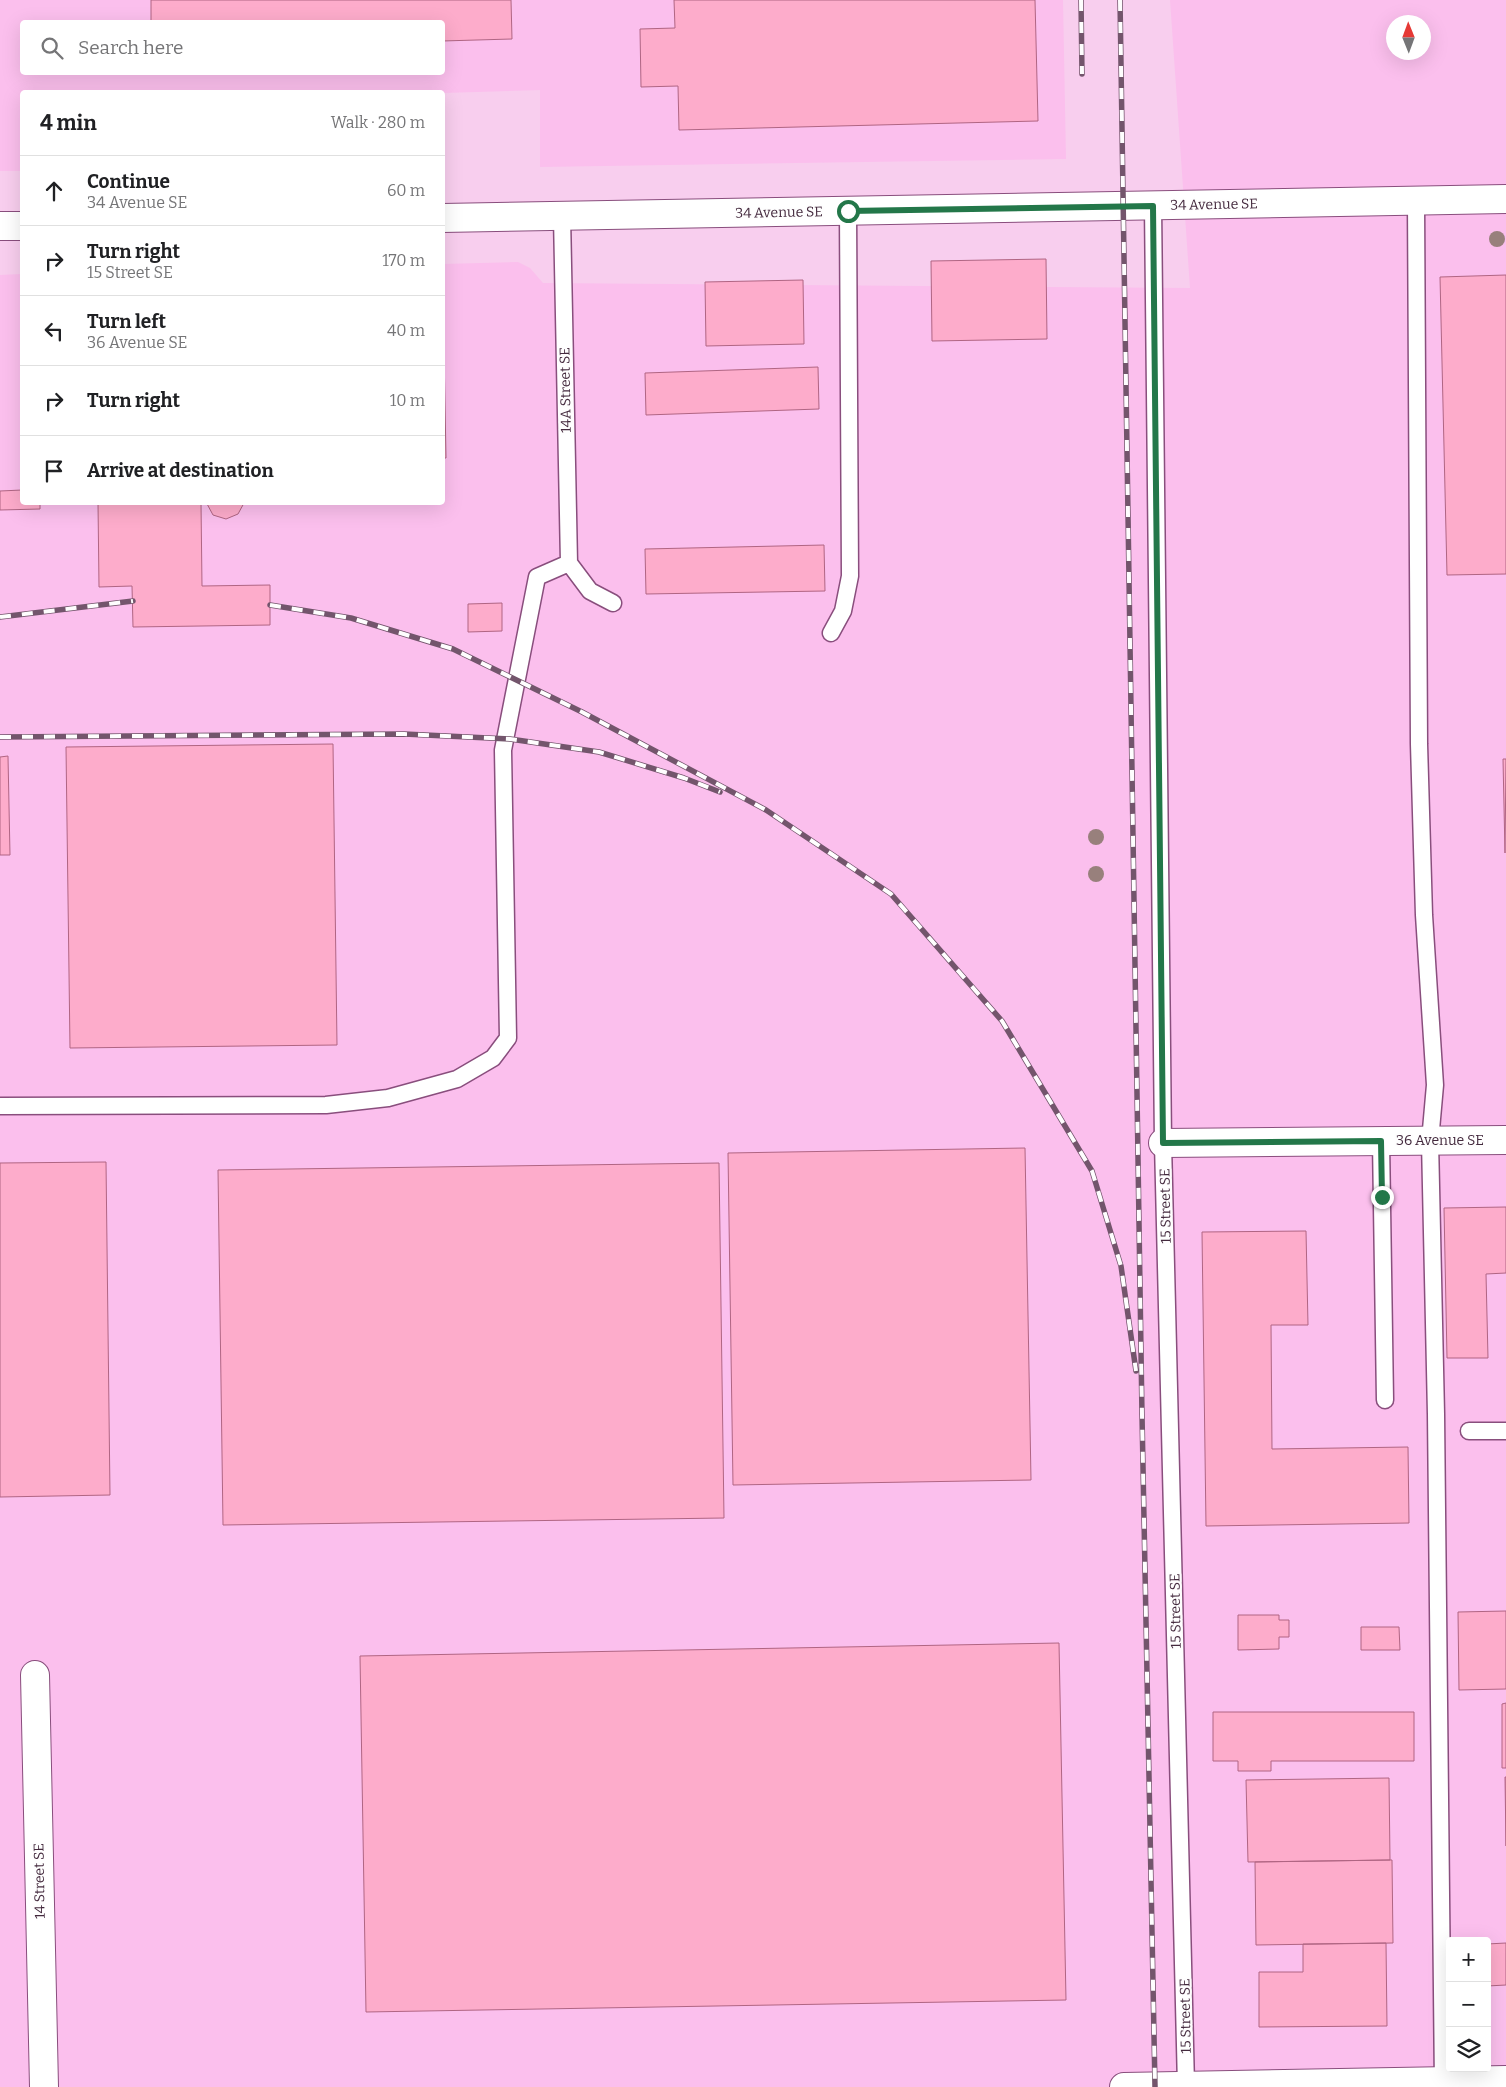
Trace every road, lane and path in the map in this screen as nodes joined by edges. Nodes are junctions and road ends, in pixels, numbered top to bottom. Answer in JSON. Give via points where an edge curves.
{"nodes":[{"id":1,"x":1506,"y":199,"type":"edge"},
{"id":2,"x":1416,"y":201,"type":"junction"},
{"id":3,"x":1153,"y":206,"type":"junction"},
{"id":4,"x":848,"y":211,"type":"junction"},
{"id":5,"x":562,"y":216,"type":"junction"},
{"id":6,"x":445,"y":218,"type":"edge"},
{"id":7,"x":0,"y":226,"type":"edge"},
{"id":8,"x":20,"y":226,"type":"edge"},
{"id":9,"x":569,"y":563,"type":"junction"},
{"id":10,"x":613,"y":603,"type":"dead end"},
{"id":11,"x":831,"y":634,"type":"dead end"},
{"id":12,"x":0,"y":1106,"type":"edge"},
{"id":13,"x":1506,"y":1140,"type":"edge"},
{"id":14,"x":1381,"y":1141,"type":"junction"},
{"id":15,"x":1430,"y":1141,"type":"junction"},
{"id":16,"x":1163,"y":1143,"type":"junction"},
{"id":17,"x":1385,"y":1400,"type":"dead end"},
{"id":18,"x":1506,"y":1430,"type":"edge"},
{"id":19,"x":1469,"y":1431,"type":"dead end"},
{"id":20,"x":35,"y":1675,"type":"dead end"},
{"id":21,"x":1506,"y":2080,"type":"edge"},
{"id":22,"x":1443,"y":2084,"type":"edge"},
{"id":23,"x":1404,"y":2085,"type":"edge"},
{"id":24,"x":1180,"y":2086,"type":"edge"},
{"id":25,"x":44,"y":2087,"type":"edge"},
{"id":26,"x":1124,"y":2087,"type":"edge"}],
"edges":[{"from":1,"to":2,"type":"street","name":"34 Avenue SE"},
{"from":2,"to":3,"type":"street","name":"34 Avenue SE"},
{"from":2,"to":15,"type":"lane","via":[[1419,744],[1424,915],[1435,1085]]},
{"from":3,"to":4,"type":"street","name":"34 Avenue SE"},
{"from":3,"to":16,"type":"lane","name":"15 Street SE"},
{"from":4,"to":5,"type":"street","name":"34 Avenue SE"},
{"from":4,"to":11,"type":"lane","via":[[850,576],[843,612]]},
{"from":5,"to":6,"type":"street","name":"34 Avenue SE"},
{"from":5,"to":9,"type":"lane","name":"14A Street SE"},
{"from":7,"to":8,"type":"street"},
{"from":9,"to":10,"type":"lane","via":[[590,591]]},
{"from":9,"to":12,"type":"lane","via":[[538,577],[503,750],[508,1038],[493,1058],[457,1079],[388,1098],[326,1105]]},
{"from":13,"to":15,"type":"street","name":"36 Avenue SE"},
{"from":14,"to":15,"type":"street","name":"36 Avenue SE"},
{"from":14,"to":16,"type":"street","name":"36 Avenue SE"},
{"from":14,"to":17,"type":"lane"},
{"from":15,"to":22,"type":"lane"},
{"from":16,"to":24,"type":"lane","name":"15 Street SE"},
{"from":18,"to":19,"type":"lane"},
{"from":20,"to":25,"type":"street","name":"14 Street SE"},
{"from":21,"to":22,"type":"street"},
{"from":22,"to":23,"type":"street"},
{"from":23,"to":24,"type":"street"},
{"from":24,"to":26,"type":"street"}]}
